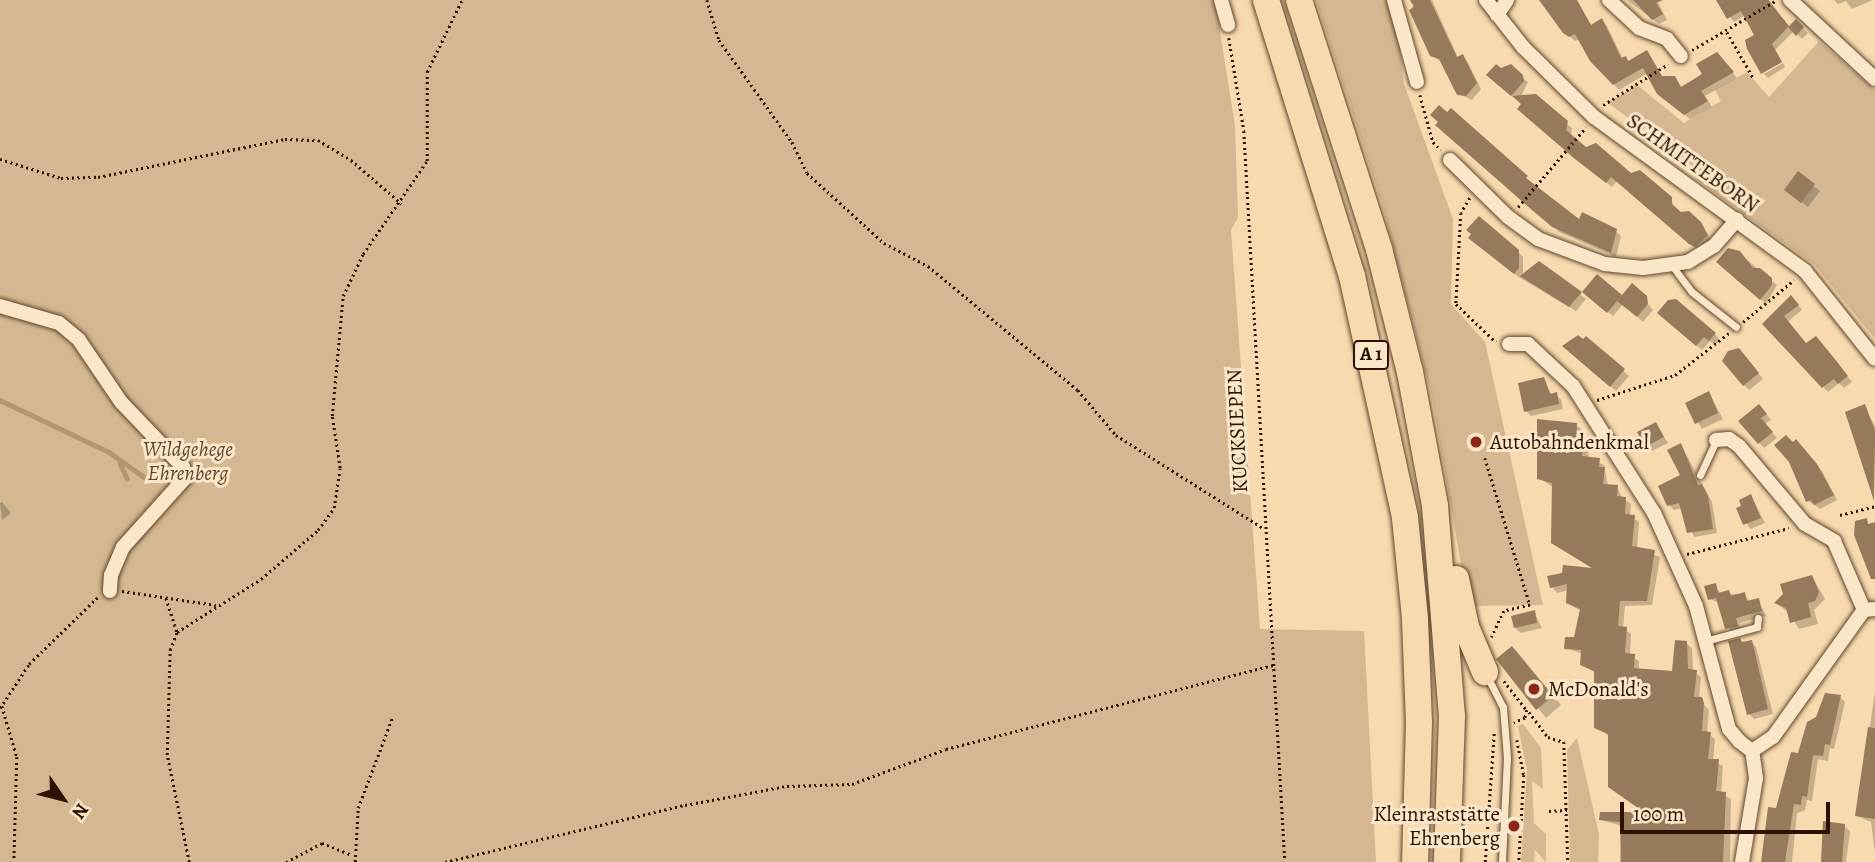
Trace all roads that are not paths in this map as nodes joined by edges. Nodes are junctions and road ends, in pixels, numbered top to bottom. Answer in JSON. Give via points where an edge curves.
{"nodes":[{"id":1,"x":1221,"y":0,"type":"edge"},
{"id":2,"x":1265,"y":0,"type":"edge"},
{"id":3,"x":1299,"y":0,"type":"edge"},
{"id":4,"x":1394,"y":0,"type":"edge"},
{"id":5,"x":1486,"y":0,"type":"edge"},
{"id":6,"x":1507,"y":0,"type":"edge"},
{"id":7,"x":1609,"y":0,"type":"edge"},
{"id":8,"x":1790,"y":0,"type":"edge"},
{"id":9,"x":1497,"y":15,"type":"junction"},
{"id":10,"x":1227,"y":25,"type":"road end"},
{"id":11,"x":1675,"y":60,"type":"road end"},
{"id":12,"x":1875,"y":79,"type":"edge"},
{"id":13,"x":1417,"y":82,"type":"road end"},
{"id":14,"x":1450,"y":160,"type":"road end"},
{"id":15,"x":1737,"y":220,"type":"junction"},
{"id":16,"x":1673,"y":267,"type":"junction"},
{"id":17,"x":0,"y":306,"type":"edge"},
{"id":18,"x":1736,"y":327,"type":"road end"},
{"id":19,"x":1509,"y":344,"type":"road end"},
{"id":20,"x":1875,"y":359,"type":"edge"},
{"id":21,"x":1716,"y":440,"type":"joint"},
{"id":22,"x":1700,"y":475,"type":"dead end"},
{"id":23,"x":1435,"y":506,"type":"junction"},
{"id":24,"x":110,"y":591,"type":"road end"},
{"id":25,"x":1869,"y":609,"type":"edge"},
{"id":26,"x":1758,"y":618,"type":"dead end"},
{"id":27,"x":1705,"y":641,"type":"junction"},
{"id":28,"x":1492,"y":673,"type":"joint"},
{"id":29,"x":1752,"y":751,"type":"junction"},
{"id":30,"x":1415,"y":862,"type":"edge"},
{"id":31,"x":1447,"y":862,"type":"edge"},
{"id":32,"x":1502,"y":862,"type":"edge"},
{"id":33,"x":1742,"y":862,"type":"edge"}],
"edges":[{"from":1,"to":10,"type":"street"},
{"from":2,"to":30,"type":"highway","number":"A 1","via":[[1352,276],[1405,518],[1418,709]]},
{"from":3,"to":23,"type":"highway","number":"A 1","via":[[1382,261],[1410,372]]},
{"from":4,"to":13,"type":"street"},
{"from":5,"to":9,"type":"street","name":"SCHMITTEBORN"},
{"from":6,"to":9,"type":"street"},
{"from":7,"to":11,"type":"street","via":[[1639,27],[1667,39]]},
{"from":8,"to":12,"type":"street"},
{"from":9,"to":15,"type":"street","name":"SCHMITTEBORN","via":[[1551,78],[1594,117]]},
{"from":14,"to":16,"type":"street","via":[[1508,217],[1568,254],[1605,264]]},
{"from":15,"to":16,"type":"street","via":[[1701,256]]},
{"from":15,"to":20,"type":"street","name":"SCHMITTEBORN","via":[[1805,271]]},
{"from":16,"to":18,"type":"lane","via":[[1692,292]]},
{"from":17,"to":24,"type":"street","via":[[59,323],[79,340],[121,402],[183,467],[184,478],[123,547],[111,575]]},
{"from":19,"to":27,"type":"street","via":[[1528,344],[1555,366],[1586,404],[1677,556]]},
{"from":21,"to":22,"type":"lane"},
{"from":21,"to":25,"type":"street","via":[[1729,439],[1739,446],[1805,524],[1834,541]]},
{"from":23,"to":28,"type":"highway","via":[[1466,627]]},
{"from":23,"to":31,"type":"highway","number":"A 1","via":[[1452,716]]},
{"from":25,"to":29,"type":"street","via":[[1773,737]]},
{"from":26,"to":27,"type":"lane","via":[[1757,627]]},
{"from":27,"to":29,"type":"street","via":[[1729,729]]},
{"from":28,"to":32,"type":"lane","via":[[1503,708],[1507,758]]},
{"from":29,"to":33,"type":"street","via":[[1756,778]]}]}
